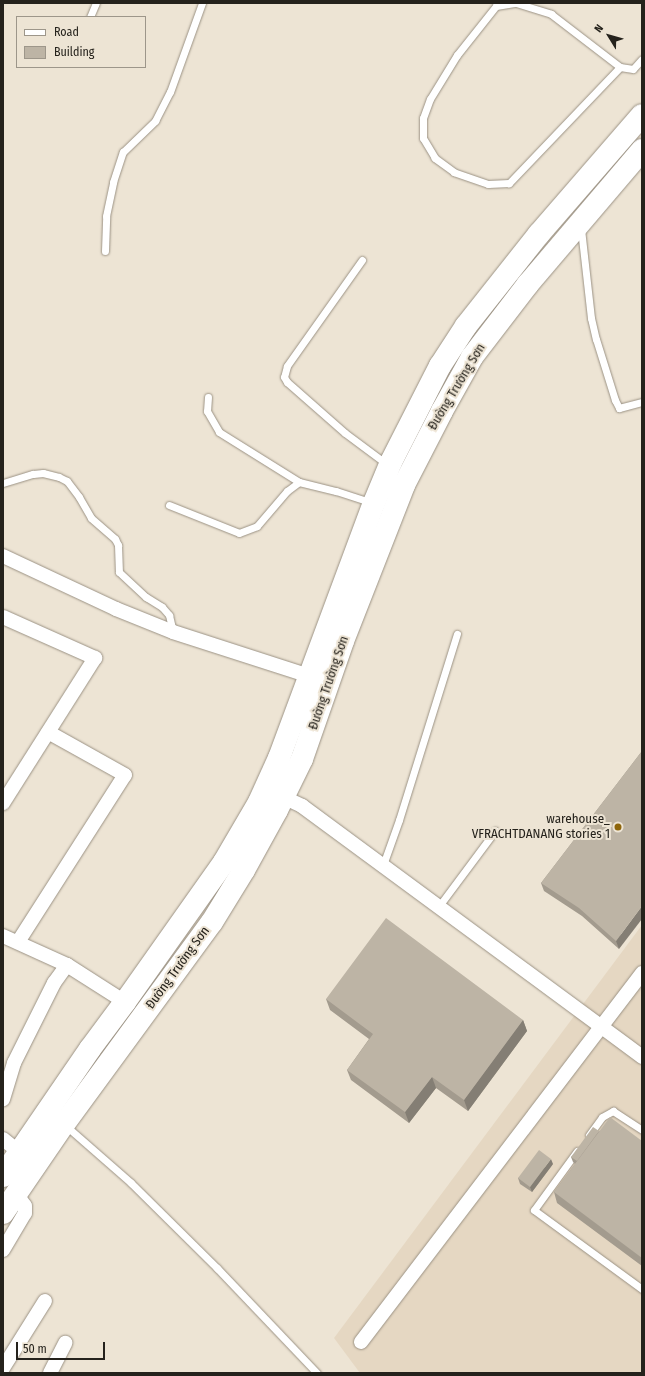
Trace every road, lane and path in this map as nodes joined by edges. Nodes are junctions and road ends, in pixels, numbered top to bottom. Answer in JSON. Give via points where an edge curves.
{"nodes":[{"id":1,"x":96,"y":3,"type":"edge"},
{"id":2,"x":202,"y":3,"type":"edge"},
{"id":3,"x":90,"y":16,"type":"edge"},
{"id":4,"x":642,"y":59,"type":"edge"},
{"id":5,"x":620,"y":67,"type":"junction"},
{"id":6,"x":642,"y":115,"type":"edge"},
{"id":7,"x":642,"y":150,"type":"edge"},
{"id":8,"x":580,"y":223,"type":"junction"},
{"id":9,"x":105,"y":251,"type":"dead end"},
{"id":10,"x":362,"y":260,"type":"dead end"},
{"id":11,"x":208,"y":397,"type":"dead end"},
{"id":12,"x":642,"y":402,"type":"edge"},
{"id":13,"x":390,"y":466,"type":"junction"},
{"id":14,"x":299,"y":482,"type":"junction"},
{"id":15,"x":3,"y":483,"type":"edge"},
{"id":16,"x":374,"y":503,"type":"junction"},
{"id":17,"x":169,"y":504,"type":"dead end"},
{"id":18,"x":3,"y":556,"type":"edge"},
{"id":19,"x":3,"y":617,"type":"edge"},
{"id":20,"x":173,"y":632,"type":"junction"},
{"id":21,"x":457,"y":634,"type":"dead end"},
{"id":22,"x":309,"y":676,"type":"junction"},
{"id":23,"x":48,"y":732,"type":"junction"},
{"id":24,"x":283,"y":797,"type":"junction"},
{"id":25,"x":3,"y":803,"type":"edge"},
{"id":26,"x":495,"y":831,"type":"dead end"},
{"id":27,"x":383,"y":865,"type":"junction"},
{"id":28,"x":439,"y":906,"type":"junction"},
{"id":29,"x":3,"y":936,"type":"edge"},
{"id":30,"x":18,"y":942,"type":"junction"},
{"id":31,"x":66,"y":965,"type":"junction"},
{"id":32,"x":642,"y":973,"type":"edge"},
{"id":33,"x":125,"y":1002,"type":"junction"},
{"id":34,"x":602,"y":1027,"type":"junction"},
{"id":35,"x":642,"y":1057,"type":"edge"},
{"id":36,"x":3,"y":1099,"type":"edge"},
{"id":37,"x":64,"y":1124,"type":"junction"},
{"id":38,"x":642,"y":1130,"type":"edge"},
{"id":39,"x":11,"y":1146,"type":"edge"},
{"id":40,"x":3,"y":1176,"type":"edge"},
{"id":41,"x":16,"y":1193,"type":"junction"},
{"id":42,"x":3,"y":1213,"type":"edge"},
{"id":43,"x":3,"y":1250,"type":"edge"},
{"id":44,"x":642,"y":1289,"type":"edge"},
{"id":45,"x":45,"y":1301,"type":"dead end"},
{"id":46,"x":361,"y":1342,"type":"dead end"},
{"id":47,"x":65,"y":1343,"type":"dead end"},
{"id":48,"x":3,"y":1368,"type":"edge"},
{"id":49,"x":50,"y":1373,"type":"edge"},
{"id":50,"x":317,"y":1373,"type":"edge"}],
"edges":[{"from":1,"to":3,"type":"lane"},
{"from":2,"to":9,"type":"lane","via":[[170,92],[154,121],[123,152],[106,216]]},
{"from":4,"to":5,"type":"lane","via":[[633,69]]},
{"from":5,"to":5,"type":"lane","via":[[551,14],[516,3],[496,6],[457,54],[430,99],[423,118],[424,138],[435,158],[454,172],[488,184],[509,183]]},
{"from":6,"to":13,"type":"highway","name":"Đường Trường Sơn","via":[[539,234],[466,326],[440,366]]},
{"from":7,"to":8,"type":"highway","name":"Đường Trường Sơn"},
{"from":8,"to":12,"type":"lane","via":[[591,318],[615,400],[619,408]]},
{"from":8,"to":24,"type":"highway","name":"Đường Trường Sơn","via":[[528,284],[472,357],[424,445],[404,485],[343,641],[302,759]]},
{"from":10,"to":13,"type":"lane","via":[[287,366],[284,376],[287,382],[345,433]]},
{"from":11,"to":14,"type":"lane","via":[[207,411],[219,432]]},
{"from":13,"to":16,"type":"highway","name":"Đường Trường Sơn"},
{"from":14,"to":16,"type":"lane"},
{"from":14,"to":17,"type":"lane","via":[[287,491],[257,526],[239,533]]},
{"from":15,"to":20,"type":"lane","via":[[44,473],[59,476],[67,481],[91,518],[115,539],[118,545],[119,572],[146,597],[162,607],[169,615]]},
{"from":16,"to":22,"type":"highway","name":"Đường Trường Sơn"},
{"from":18,"to":20,"type":"street","via":[[116,609]]},
{"from":19,"to":23,"type":"street","via":[[95,658]]},
{"from":20,"to":22,"type":"street"},
{"from":21,"to":27,"type":"lane"},
{"from":22,"to":33,"type":"highway","name":"Đường Trường Sơn","via":[[279,758],[245,827],[224,862]]},
{"from":23,"to":25,"type":"street"},
{"from":23,"to":30,"type":"street","via":[[126,774]]},
{"from":24,"to":27,"type":"street","via":[[302,806]]},
{"from":24,"to":37,"type":"highway","name":"Đường Trường Sơn","via":[[244,870],[212,922]]},
{"from":26,"to":28,"type":"lane"},
{"from":27,"to":28,"type":"street"},
{"from":28,"to":34,"type":"street"},
{"from":29,"to":30,"type":"street"},
{"from":30,"to":31,"type":"street"},
{"from":31,"to":33,"type":"street"},
{"from":31,"to":36,"type":"street","via":[[54,983],[14,1063]]},
{"from":32,"to":34,"type":"street"},
{"from":33,"to":39,"type":"highway","name":"Đường Trường Sơn"},
{"from":34,"to":35,"type":"street"},
{"from":34,"to":46,"type":"street"},
{"from":37,"to":41,"type":"highway","name":"Đường Trường Sơn"},
{"from":37,"to":50,"type":"lane","via":[[132,1183]]},
{"from":38,"to":44,"type":"lane","via":[[613,1111],[602,1116],[534,1210]]},
{"from":39,"to":40,"type":"highway","name":"Đường Trường Sơn"},
{"from":41,"to":42,"type":"highway","name":"Đường Trường Sơn"},
{"from":41,"to":43,"type":"street","via":[[25,1206],[25,1213]]},
{"from":45,"to":48,"type":"street"},
{"from":47,"to":49,"type":"street"}]}
